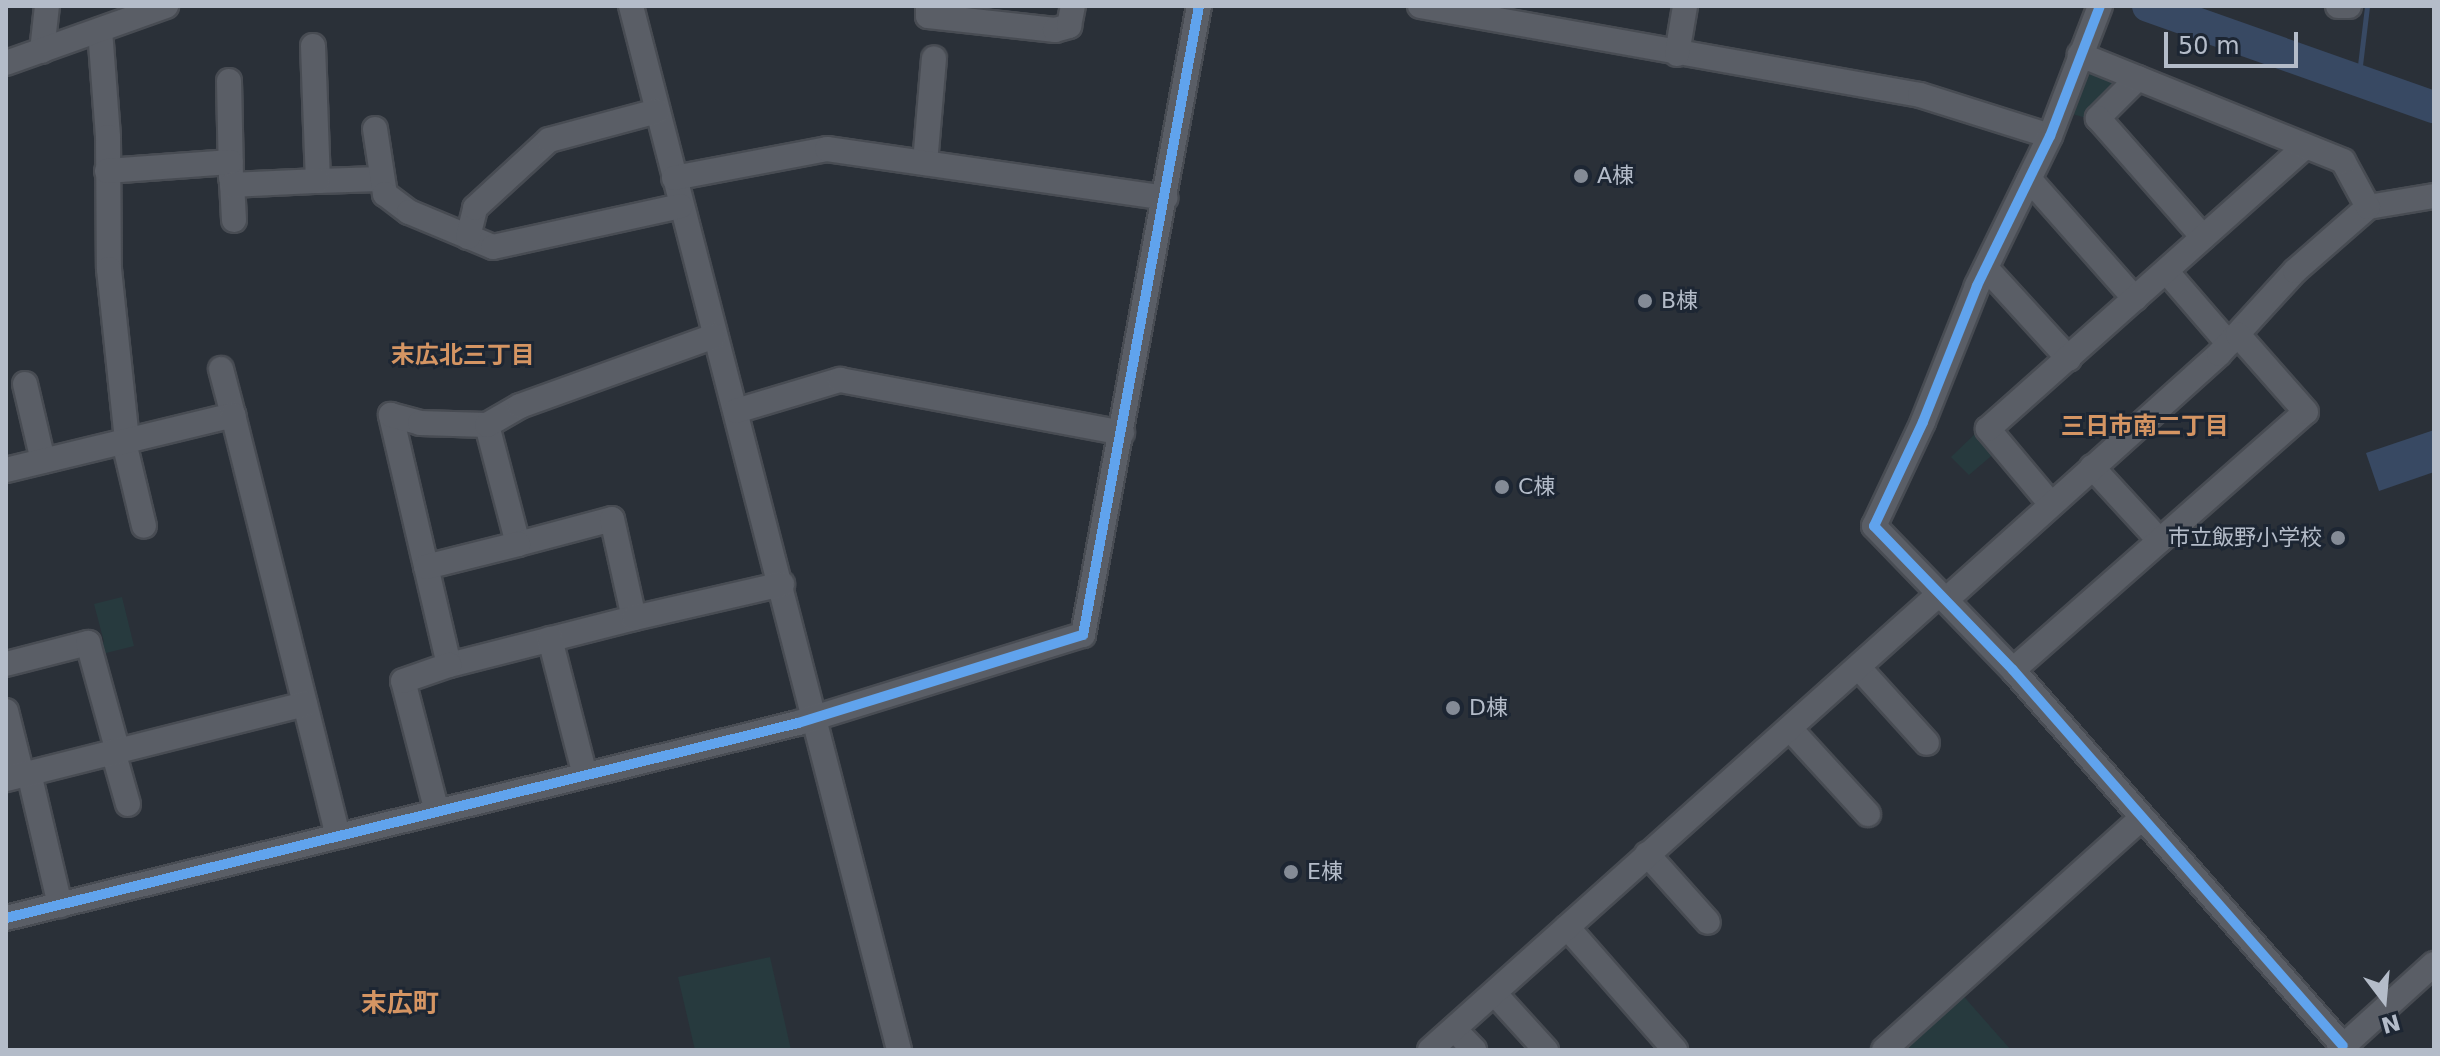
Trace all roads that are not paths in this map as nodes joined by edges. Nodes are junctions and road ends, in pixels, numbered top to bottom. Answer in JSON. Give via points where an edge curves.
{"nodes":[{"id":1,"x":47,"y":6,"type":"edge"},
{"id":2,"x":166,"y":6,"type":"edge"},
{"id":3,"x":631,"y":6,"type":"edge"},
{"id":4,"x":928,"y":6,"type":"edge"},
{"id":5,"x":1073,"y":6,"type":"edge"},
{"id":6,"x":1199,"y":6,"type":"edge"},
{"id":7,"x":1685,"y":6,"type":"edge"},
{"id":8,"x":2100,"y":6,"type":"edge"},
{"id":9,"x":2338,"y":6,"type":"edge"},
{"id":10,"x":2349,"y":6,"type":"edge"},
{"id":11,"x":1435,"y":7,"type":"edge"},
{"id":12,"x":100,"y":30,"type":"junction"},
{"id":13,"x":313,"y":46,"type":"dead end"},
{"id":14,"x":42,"y":51,"type":"junction"},
{"id":15,"x":1677,"y":54,"type":"junction"},
{"id":16,"x":2080,"y":55,"type":"junction"},
{"id":17,"x":934,"y":58,"type":"dead end"},
{"id":18,"x":6,"y":63,"type":"edge"},
{"id":19,"x":2138,"y":78,"type":"junction"},
{"id":20,"x":229,"y":81,"type":"dead end"},
{"id":21,"x":657,"y":111,"type":"junction"},
{"id":22,"x":375,"y":129,"type":"dead end"},
{"id":23,"x":2050,"y":136,"type":"junction"},
{"id":24,"x":2304,"y":147,"type":"junction"},
{"id":25,"x":925,"y":163,"type":"junction"},
{"id":26,"x":107,"y":171,"type":"junction"},
{"id":27,"x":231,"y":173,"type":"junction"},
{"id":28,"x":674,"y":178,"type":"junction"},
{"id":29,"x":380,"y":179,"type":"junction"},
{"id":30,"x":2029,"y":179,"type":"junction"},
{"id":31,"x":318,"y":181,"type":"junction"},
{"id":32,"x":2434,"y":196,"type":"edge"},
{"id":33,"x":1165,"y":198,"type":"junction"},
{"id":34,"x":681,"y":206,"type":"junction"},
{"id":35,"x":2368,"y":207,"type":"junction"},
{"id":36,"x":234,"y":220,"type":"dead end"},
{"id":37,"x":468,"y":237,"type":"junction"},
{"id":38,"x":2203,"y":237,"type":"junction"},
{"id":39,"x":1986,"y":268,"type":"junction"},
{"id":40,"x":2166,"y":271,"type":"junction"},
{"id":41,"x":2135,"y":299,"type":"junction"},
{"id":42,"x":714,"y":336,"type":"junction"},
{"id":43,"x":2233,"y":340,"type":"junction"},
{"id":44,"x":2069,"y":359,"type":"junction"},
{"id":45,"x":221,"y":369,"type":"dead end"},
{"id":46,"x":25,"y":384,"type":"dead end"},
{"id":47,"x":736,"y":411,"type":"junction"},
{"id":48,"x":233,"y":415,"type":"junction"},
{"id":49,"x":487,"y":425,"type":"junction"},
{"id":50,"x":1122,"y":433,"type":"junction"},
{"id":51,"x":126,"y":442,"type":"junction"},
{"id":52,"x":43,"y":461,"type":"junction"},
{"id":53,"x":2092,"y":467,"type":"junction"},
{"id":54,"x":6,"y":470,"type":"edge"},
{"id":55,"x":2050,"y":503,"type":"junction"},
{"id":56,"x":144,"y":526,"type":"dead end"},
{"id":57,"x":2160,"y":541,"type":"junction"},
{"id":58,"x":518,"y":544,"type":"junction"},
{"id":59,"x":426,"y":567,"type":"junction"},
{"id":60,"x":782,"y":584,"type":"junction"},
{"id":61,"x":1943,"y":597,"type":"junction"},
{"id":62,"x":634,"y":618,"type":"junction"},
{"id":63,"x":550,"y":639,"type":"junction"},
{"id":64,"x":6,"y":664,"type":"edge"},
{"id":65,"x":449,"y":665,"type":"junction"},
{"id":66,"x":1859,"y":668,"type":"junction"},
{"id":67,"x":2013,"y":670,"type":"junction"},
{"id":68,"x":305,"y":704,"type":"junction"},
{"id":69,"x":6,"y":711,"type":"edge"},
{"id":70,"x":816,"y":717,"type":"junction"},
{"id":71,"x":1791,"y":730,"type":"junction"},
{"id":72,"x":1927,"y":743,"type":"dead end"},
{"id":73,"x":115,"y":750,"type":"junction"},
{"id":74,"x":585,"y":775,"type":"junction"},
{"id":75,"x":19,"y":776,"type":"edge"},
{"id":76,"x":128,"y":804,"type":"dead end"},
{"id":77,"x":437,"y":812,"type":"junction"},
{"id":78,"x":1868,"y":814,"type":"dead end"},
{"id":79,"x":2141,"y":819,"type":"junction"},
{"id":80,"x":338,"y":836,"type":"junction"},
{"id":81,"x":1647,"y":854,"type":"junction"},
{"id":82,"x":60,"y":905,"type":"junction"},
{"id":83,"x":6,"y":918,"type":"edge"},
{"id":84,"x":1708,"y":922,"type":"dead end"},
{"id":85,"x":1567,"y":927,"type":"junction"},
{"id":86,"x":2434,"y":964,"type":"edge"},
{"id":87,"x":1495,"y":994,"type":"junction"},
{"id":88,"x":1454,"y":1029,"type":"junction"},
{"id":89,"x":2340,"y":1049,"type":"edge"},
{"id":90,"x":899,"y":1050,"type":"edge"},
{"id":91,"x":1430,"y":1050,"type":"edge"},
{"id":92,"x":1474,"y":1050,"type":"edge"},
{"id":93,"x":1546,"y":1050,"type":"edge"},
{"id":94,"x":1675,"y":1050,"type":"edge"},
{"id":95,"x":1884,"y":1050,"type":"edge"}],
"edges":[{"from":1,"to":14,"type":"street"},
{"from":2,"to":12,"type":"street"},
{"from":3,"to":21,"type":"street"},
{"from":4,"to":5,"type":"street","via":[[928,16],[1055,30],[1069,26]]},
{"from":6,"to":33,"type":"street"},
{"from":7,"to":15,"type":"street"},
{"from":8,"to":16,"type":"street"},
{"from":9,"to":10,"type":"street"},
{"from":11,"to":15,"type":"street"},
{"from":12,"to":14,"type":"street"},
{"from":12,"to":26,"type":"street"},
{"from":13,"to":31,"type":"street"},
{"from":14,"to":18,"type":"street"},
{"from":15,"to":23,"type":"street","via":[[1920,95]]},
{"from":16,"to":19,"type":"street"},
{"from":16,"to":23,"type":"street"},
{"from":17,"to":25,"type":"street"},
{"from":19,"to":24,"type":"street"},
{"from":19,"to":38,"type":"street","via":[[2098,118]]},
{"from":20,"to":27,"type":"street"},
{"from":21,"to":28,"type":"street"},
{"from":21,"to":37,"type":"street","via":[[549,140],[475,208]]},
{"from":22,"to":29,"type":"street"},
{"from":23,"to":30,"type":"street"},
{"from":24,"to":35,"type":"street","via":[[2343,161]]},
{"from":24,"to":38,"type":"street"},
{"from":25,"to":28,"type":"street","via":[[827,149]]},
{"from":25,"to":33,"type":"street"},
{"from":26,"to":27,"type":"street"},
{"from":26,"to":51,"type":"street","via":[[109,269]]},
{"from":27,"to":31,"type":"street"},
{"from":27,"to":36,"type":"street"},
{"from":28,"to":34,"type":"street"},
{"from":29,"to":31,"type":"street"},
{"from":29,"to":37,"type":"street","via":[[385,194],[409,212]]},
{"from":30,"to":39,"type":"street"},
{"from":30,"to":41,"type":"street"},
{"from":32,"to":35,"type":"street"},
{"from":33,"to":50,"type":"street"},
{"from":34,"to":37,"type":"street","via":[[493,247]]},
{"from":34,"to":42,"type":"street"},
{"from":35,"to":43,"type":"street","via":[[2295,271]]},
{"from":38,"to":40,"type":"street"},
{"from":39,"to":44,"type":"street"},
{"from":39,"to":61,"type":"street","via":[[1874,526]]},
{"from":40,"to":41,"type":"street"},
{"from":40,"to":43,"type":"street"},
{"from":41,"to":44,"type":"street"},
{"from":42,"to":47,"type":"street"},
{"from":42,"to":49,"type":"street","via":[[520,406]]},
{"from":43,"to":53,"type":"street"},
{"from":43,"to":57,"type":"street","via":[[2306,412]]},
{"from":44,"to":55,"type":"street","via":[[1988,429]]},
{"from":45,"to":48,"type":"street"},
{"from":46,"to":52,"type":"street"},
{"from":47,"to":50,"type":"street","via":[[840,380]]},
{"from":47,"to":60,"type":"street"},
{"from":48,"to":51,"type":"street"},
{"from":48,"to":68,"type":"street"},
{"from":49,"to":58,"type":"street"},
{"from":49,"to":59,"type":"street","via":[[420,423],[391,415]]},
{"from":50,"to":70,"type":"street","via":[[1083,635]]},
{"from":51,"to":52,"type":"street"},
{"from":51,"to":56,"type":"street"},
{"from":52,"to":54,"type":"street"},
{"from":53,"to":55,"type":"street"},
{"from":53,"to":57,"type":"street"},
{"from":55,"to":61,"type":"street"},
{"from":57,"to":67,"type":"street"},
{"from":58,"to":59,"type":"street"},
{"from":58,"to":62,"type":"street","via":[[612,519]]},
{"from":59,"to":65,"type":"street"},
{"from":60,"to":62,"type":"street"},
{"from":60,"to":70,"type":"street"},
{"from":61,"to":66,"type":"street"},
{"from":61,"to":67,"type":"street"},
{"from":62,"to":63,"type":"street"},
{"from":63,"to":65,"type":"street"},
{"from":63,"to":74,"type":"street"},
{"from":64,"to":73,"type":"street","via":[[88,643]]},
{"from":65,"to":77,"type":"street","via":[[403,681]]},
{"from":66,"to":71,"type":"street"},
{"from":66,"to":72,"type":"street"},
{"from":67,"to":79,"type":"street"},
{"from":68,"to":73,"type":"street"},
{"from":68,"to":80,"type":"street"},
{"from":69,"to":75,"type":"street"},
{"from":70,"to":74,"type":"street"},
{"from":70,"to":90,"type":"street"},
{"from":71,"to":78,"type":"street"},
{"from":71,"to":81,"type":"street"},
{"from":73,"to":75,"type":"street"},
{"from":73,"to":76,"type":"street"},
{"from":74,"to":77,"type":"street"},
{"from":75,"to":82,"type":"street"},
{"from":77,"to":80,"type":"street"},
{"from":79,"to":89,"type":"street"},
{"from":79,"to":95,"type":"street"},
{"from":80,"to":82,"type":"street"},
{"from":81,"to":84,"type":"street"},
{"from":81,"to":85,"type":"street"},
{"from":82,"to":83,"type":"street"},
{"from":85,"to":87,"type":"street"},
{"from":85,"to":94,"type":"street"},
{"from":86,"to":89,"type":"street"},
{"from":87,"to":88,"type":"street"},
{"from":87,"to":93,"type":"street"},
{"from":88,"to":91,"type":"street"},
{"from":88,"to":92,"type":"street"}]}
